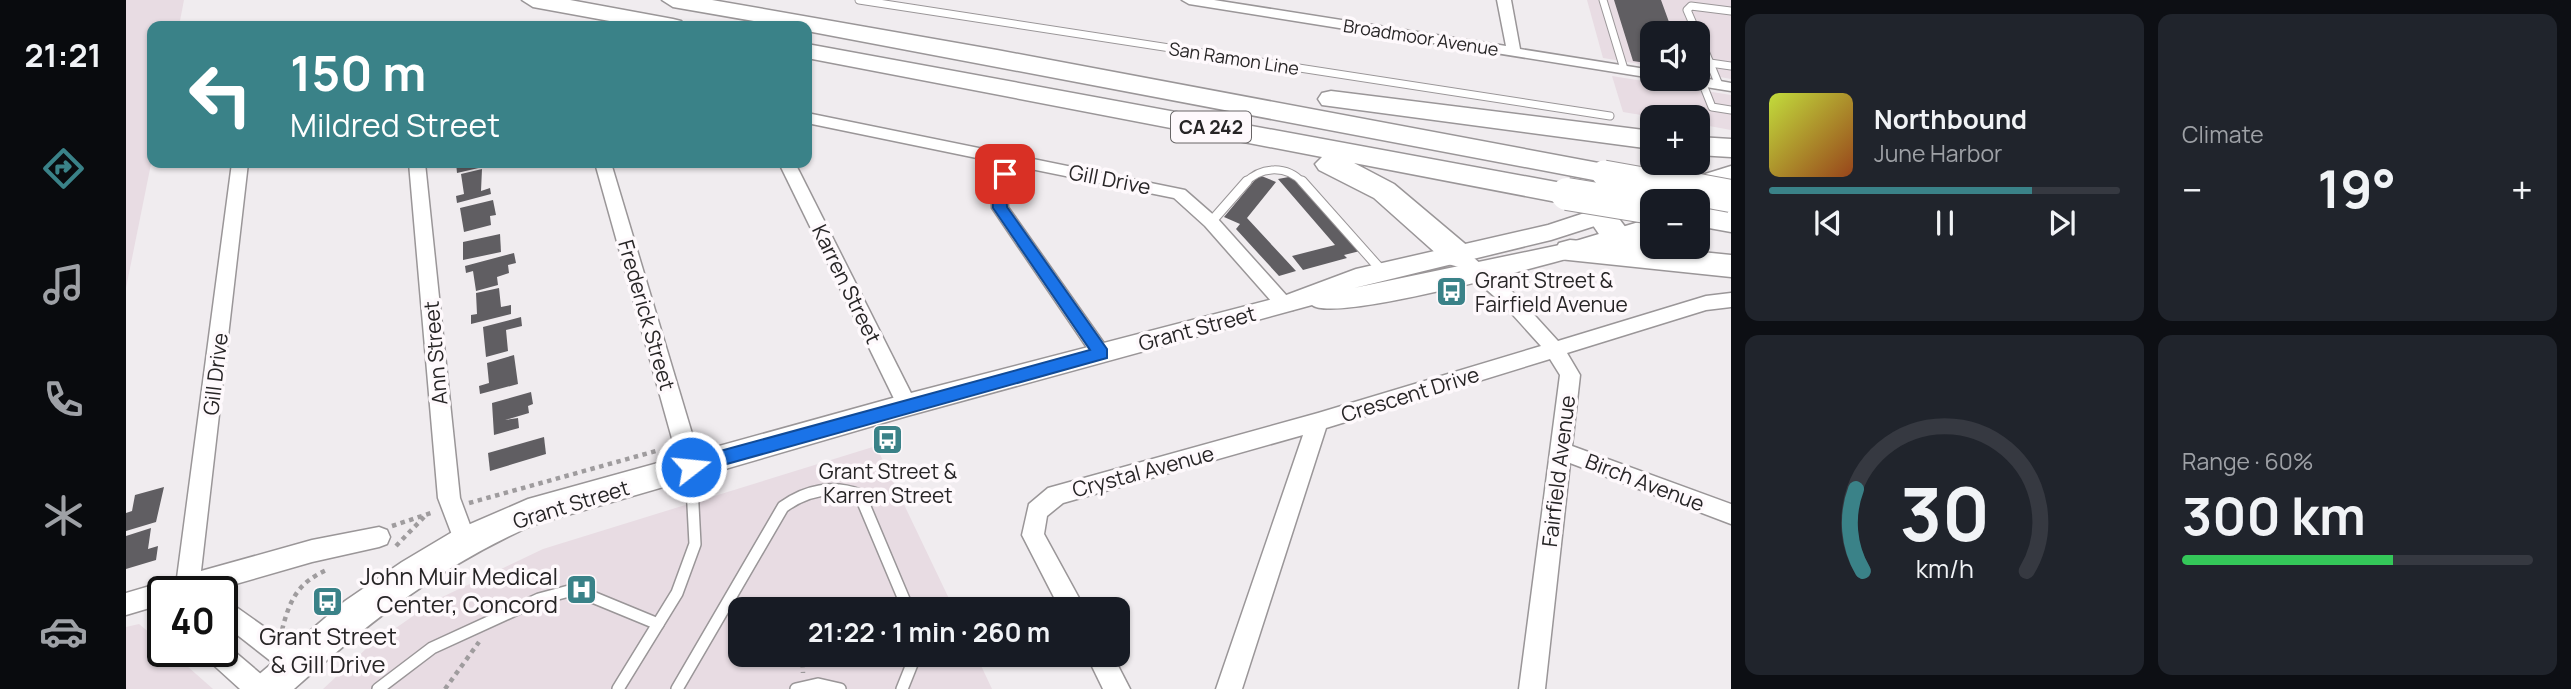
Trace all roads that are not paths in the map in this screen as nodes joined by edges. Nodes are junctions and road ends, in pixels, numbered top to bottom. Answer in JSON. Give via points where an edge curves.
{"nodes":[{"id":1,"x":533,"y":0,"type":"edge"},
{"id":2,"x":673,"y":0,"type":"edge"},
{"id":3,"x":859,"y":0,"type":"edge"},
{"id":4,"x":1189,"y":0,"type":"edge"},
{"id":5,"x":1504,"y":0,"type":"edge"},
{"id":6,"x":1603,"y":0,"type":"edge"},
{"id":7,"x":1731,"y":11,"type":"edge"},
{"id":8,"x":646,"y":21,"type":"edge"},
{"id":9,"x":792,"y":21,"type":"edge"},
{"id":10,"x":1692,"y":21,"type":"edge"},
{"id":11,"x":812,"y":24,"type":"edge"},
{"id":12,"x":812,"y":52,"type":"edge"},
{"id":13,"x":1514,"y":52,"type":"junction"},
{"id":14,"x":997,"y":57,"type":"junction"},
{"id":15,"x":855,"y":60,"type":"junction"},
{"id":16,"x":1710,"y":63,"type":"joint"},
{"id":17,"x":1731,"y":66,"type":"edge"},
{"id":18,"x":1624,"y":69,"type":"junction"},
{"id":19,"x":1640,"y":72,"type":"edge"},
{"id":20,"x":1725,"y":86,"type":"edge"},
{"id":21,"x":1706,"y":91,"type":"edge"},
{"id":22,"x":1731,"y":110,"type":"edge"},
{"id":23,"x":1609,"y":116,"type":"dead end"},
{"id":24,"x":812,"y":119,"type":"edge"},
{"id":25,"x":1640,"y":139,"type":"edge"},
{"id":26,"x":1010,"y":160,"type":"junction"},
{"id":27,"x":239,"y":168,"type":"edge"},
{"id":28,"x":417,"y":168,"type":"edge"},
{"id":29,"x":604,"y":168,"type":"edge"},
{"id":30,"x":789,"y":168,"type":"edge"},
{"id":31,"x":1604,"y":173,"type":"joint"},
{"id":32,"x":1731,"y":173,"type":"edge"},
{"id":33,"x":1731,"y":197,"type":"edge"},
{"id":34,"x":1710,"y":205,"type":"edge"},
{"id":35,"x":1640,"y":206,"type":"edge"},
{"id":36,"x":1710,"y":218,"type":"edge"},
{"id":37,"x":1211,"y":222,"type":"junction"},
{"id":38,"x":1731,"y":222,"type":"edge"},
{"id":39,"x":1640,"y":226,"type":"edge"},
{"id":40,"x":1610,"y":227,"type":"junction"},
{"id":41,"x":1640,"y":247,"type":"edge"},
{"id":42,"x":1570,"y":251,"type":"junction"},
{"id":43,"x":1640,"y":256,"type":"edge"},
{"id":44,"x":1671,"y":259,"type":"edge"},
{"id":45,"x":1469,"y":264,"type":"junction"},
{"id":46,"x":1731,"y":266,"type":"edge"},
{"id":47,"x":1382,"y":272,"type":"junction"},
{"id":48,"x":1731,"y":299,"type":"edge"},
{"id":49,"x":1286,"y":305,"type":"junction"},
{"id":50,"x":1557,"y":349,"type":"junction"},
{"id":51,"x":1101,"y":353,"type":"junction"},
{"id":52,"x":907,"y":405,"type":"junction"},
{"id":53,"x":1318,"y":422,"type":"junction"},
{"id":54,"x":1559,"y":450,"type":"junction"},
{"id":55,"x":691,"y":467,"type":"junction"},
{"id":56,"x":1731,"y":514,"type":"edge"},
{"id":57,"x":465,"y":541,"type":"junction"},
{"id":58,"x":385,"y":542,"type":"road end"},
{"id":59,"x":193,"y":576,"type":"edge"},
{"id":60,"x":233,"y":576,"type":"edge"},
{"id":61,"x":731,"y":597,"type":"edge"},
{"id":62,"x":903,"y":597,"type":"edge"},
{"id":63,"x":1067,"y":597,"type":"edge"},
{"id":64,"x":147,"y":598,"type":"edge"},
{"id":65,"x":728,"y":602,"type":"edge"},
{"id":66,"x":126,"y":604,"type":"edge"},
{"id":67,"x":238,"y":620,"type":"edge"},
{"id":68,"x":658,"y":624,"type":"junction"},
{"id":69,"x":283,"y":655,"type":"junction"},
{"id":70,"x":235,"y":667,"type":"edge"},
{"id":71,"x":911,"y":667,"type":"edge"},
{"id":72,"x":1105,"y":667,"type":"edge"},
{"id":73,"x":259,"y":689,"type":"edge"},
{"id":74,"x":268,"y":689,"type":"edge"},
{"id":75,"x":378,"y":689,"type":"edge"},
{"id":76,"x":618,"y":689,"type":"edge"},
{"id":77,"x":677,"y":689,"type":"edge"},
{"id":78,"x":796,"y":689,"type":"edge"},
{"id":79,"x":840,"y":689,"type":"edge"},
{"id":80,"x":902,"y":689,"type":"edge"},
{"id":81,"x":1117,"y":689,"type":"edge"},
{"id":82,"x":1229,"y":689,"type":"edge"},
{"id":83,"x":1532,"y":689,"type":"edge"}],
"edges":[{"from":1,"to":8,"type":"highway"},
{"from":2,"to":9,"type":"highway","number":"CA 242"},
{"from":3,"to":23,"type":"lane","name":"San Ramon Line"},
{"from":4,"to":13,"type":"street","name":"Broadmoor Avenue"},
{"from":5,"to":13,"type":"street"},
{"from":6,"to":18,"type":"lane"},
{"from":7,"to":10,"type":"lane","via":[[1690,6]]},
{"from":11,"to":14,"type":"highway","number":"CA 242"},
{"from":12,"to":15,"type":"highway","number":"CA 242"},
{"from":13,"to":18,"type":"street","name":"Broadmoor Avenue"},
{"from":14,"to":25,"type":"highway","via":[[1020,52],[1393,108]]},
{"from":14,"to":31,"type":"highway","number":"CA 242"},
{"from":15,"to":35,"type":"highway","number":"CA 242","bridge":true},
{"from":15,"to":45,"type":"highway","via":[[876,70],[1343,168],[1393,194]]},
{"from":16,"to":17,"type":"lane"},
{"from":16,"to":20,"type":"lane"},
{"from":18,"to":19,"type":"street","name":"Broadmoor Avenue"},
{"from":21,"to":22,"type":"lane","via":[[1712,107]]},
{"from":24,"to":26,"type":"street","name":"Gill Drive"},
{"from":26,"to":37,"type":"street","name":"Gill Drive","via":[[1166,189],[1179,194]]},
{"from":26,"to":51,"type":"street","via":[[999,188],[1000,208]]},
{"from":27,"to":59,"type":"street","name":"Gill Drive"},
{"from":28,"to":57,"type":"street","name":"Ann Street","via":[[449,498]]},
{"from":29,"to":55,"type":"street","name":"Frederick Street"},
{"from":30,"to":52,"type":"street","name":"Karren Street"},
{"from":31,"to":33,"type":"highway","number":"CA 242","bridge":true},
{"from":32,"to":40,"type":"street","name":"Grant Street"},
{"from":33,"to":34,"type":"street"},
{"from":36,"to":38,"type":"highway"},
{"from":37,"to":47,"type":"lane","via":[[1255,172],[1295,174]]},
{"from":37,"to":49,"type":"street","name":"Gill Drive"},
{"from":39,"to":40,"type":"street","name":"Grant Street"},
{"from":40,"to":41,"type":"highway"},
{"from":40,"to":42,"type":"street","name":"Grant Street"},
{"from":40,"to":45,"type":"street","name":"Grant Street","via":[[1551,232]]},
{"from":42,"to":43,"type":"highway"},
{"from":42,"to":45,"type":"street","name":"Grant Street"},
{"from":44,"to":46,"type":"highway"},
{"from":45,"to":47,"type":"street","name":"Grant Street"},
{"from":45,"to":49,"type":"street","name":"Grant Street","via":[[1373,296]]},
{"from":45,"to":50,"type":"street","name":"Fairfield Avenue"},
{"from":47,"to":49,"type":"street","name":"Grant Street"},
{"from":48,"to":50,"type":"street","name":"Crescent Drive"},
{"from":49,"to":51,"type":"street","name":"Grant Street"},
{"from":50,"to":53,"type":"street","name":"Crescent Drive"},
{"from":50,"to":54,"type":"street","name":"Fairfield Avenue","via":[[1570,375]]},
{"from":51,"to":52,"type":"street","name":"Grant Street"},
{"from":52,"to":55,"type":"street","name":"Grant Street"},
{"from":53,"to":63,"type":"street","name":"Crystal Avenue","via":[[1056,495],[1037,512],[1033,535]]},
{"from":53,"to":82,"type":"street","name":"Crescent Drive"},
{"from":54,"to":56,"type":"street","name":"Birch Avenue"},
{"from":54,"to":83,"type":"street","name":"Fairfield Avenue"},
{"from":55,"to":57,"type":"street","name":"Grant Street","via":[[528,513]]},
{"from":55,"to":68,"type":"lane","via":[[695,544],[677,593]]},
{"from":57,"to":69,"type":"street","name":"Grant Street"},
{"from":58,"to":60,"type":"street","via":[[312,551]]},
{"from":61,"to":62,"type":"lane","via":[[783,508],[793,499],[841,487],[860,495]]},
{"from":64,"to":66,"type":"street"},
{"from":65,"to":77,"type":"lane"},
{"from":67,"to":69,"type":"street"},
{"from":68,"to":75,"type":"lane","via":[[569,591],[539,599],[432,648]]},
{"from":68,"to":76,"type":"lane"},
{"from":69,"to":74,"type":"street","name":"Grant Street"},
{"from":70,"to":73,"type":"street"},
{"from":71,"to":80,"type":"lane"},
{"from":72,"to":81,"type":"street"},
{"from":78,"to":79,"type":"lane","via":[[828,684]]}]}
